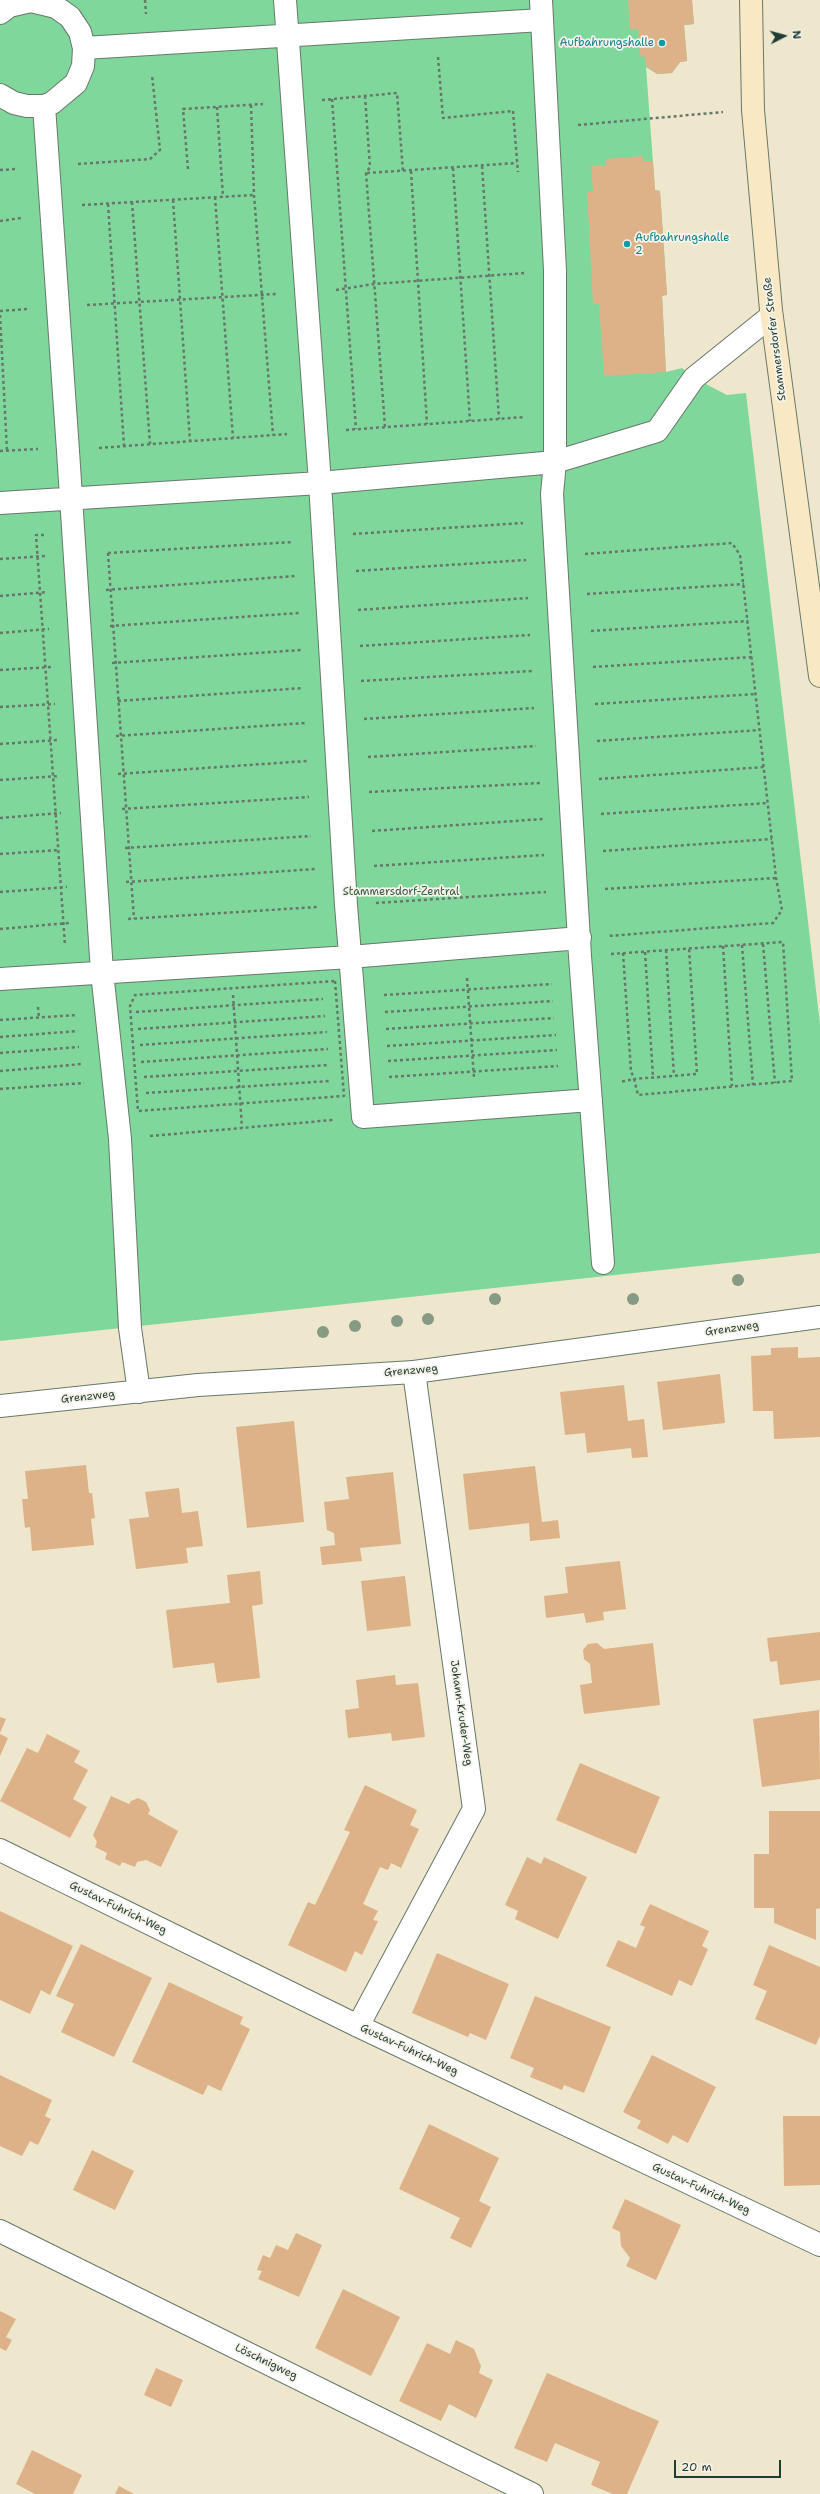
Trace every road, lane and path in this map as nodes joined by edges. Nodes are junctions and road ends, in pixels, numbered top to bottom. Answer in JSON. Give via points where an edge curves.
{"nodes":[{"id":1,"x":31,"y":0,"type":"edge"},
{"id":2,"x":145,"y":0,"type":"edge"},
{"id":3,"x":285,"y":0,"type":"edge"},
{"id":4,"x":751,"y":0,"type":"edge"},
{"id":5,"x":542,"y":10,"type":"edge"},
{"id":6,"x":0,"y":13,"type":"edge"},
{"id":7,"x":435,"y":27,"type":"junction"},
{"id":8,"x":287,"y":37,"type":"junction"},
{"id":9,"x":149,"y":45,"type":"junction"},
{"id":10,"x":84,"y":48,"type":"junction"},
{"id":11,"x":0,"y":95,"type":"edge"},
{"id":12,"x":365,"y":96,"type":"junction"},
{"id":13,"x":332,"y":99,"type":"junction"},
{"id":14,"x":292,"y":102,"type":"junction"},
{"id":15,"x":251,"y":105,"type":"junction"},
{"id":16,"x":44,"y":106,"type":"junction"},
{"id":17,"x":217,"y":107,"type":"junction"},
{"id":18,"x":753,"y":110,"type":"junction"},
{"id":19,"x":547,"y":118,"type":"junction"},
{"id":20,"x":517,"y":163,"type":"dead end"},
{"id":21,"x":48,"y":166,"type":"junction"},
{"id":22,"x":482,"y":166,"type":"junction"},
{"id":23,"x":453,"y":168,"type":"junction"},
{"id":24,"x":188,"y":169,"type":"dead end"},
{"id":25,"x":411,"y":171,"type":"junction"},
{"id":26,"x":403,"y":172,"type":"junction"},
{"id":27,"x":366,"y":173,"type":"junction"},
{"id":28,"x":254,"y":195,"type":"junction"},
{"id":29,"x":215,"y":197,"type":"junction"},
{"id":30,"x":223,"y":197,"type":"junction"},
{"id":31,"x":173,"y":200,"type":"junction"},
{"id":32,"x":132,"y":202,"type":"junction"},
{"id":33,"x":108,"y":204,"type":"junction"},
{"id":34,"x":51,"y":207,"type":"junction"},
{"id":35,"x":0,"y":315,"type":"edge"},
{"id":36,"x":771,"y":316,"type":"junction"},
{"id":37,"x":499,"y":419,"type":"dead end"},
{"id":38,"x":470,"y":421,"type":"dead end"},
{"id":39,"x":427,"y":424,"type":"dead end"},
{"id":40,"x":385,"y":427,"type":"dead end"},
{"id":41,"x":356,"y":429,"type":"dead end"},
{"id":42,"x":273,"y":435,"type":"dead end"},
{"id":43,"x":233,"y":438,"type":"dead end"},
{"id":44,"x":190,"y":441,"type":"dead end"},
{"id":45,"x":150,"y":444,"type":"dead end"},
{"id":46,"x":124,"y":446,"type":"dead end"},
{"id":47,"x":68,"y":447,"type":"junction"},
{"id":48,"x":0,"y":451,"type":"edge"},
{"id":49,"x":7,"y":451,"type":"junction"},
{"id":50,"x":555,"y":462,"type":"junction"},
{"id":51,"x":320,"y":483,"type":"junction"},
{"id":52,"x":72,"y":498,"type":"junction"},
{"id":53,"x":0,"y":503,"type":"edge"},
{"id":54,"x":554,"y":521,"type":"junction"},
{"id":55,"x":74,"y":534,"type":"junction"},
{"id":56,"x":323,"y":538,"type":"junction"},
{"id":57,"x":108,"y":553,"type":"junction"},
{"id":58,"x":75,"y":555,"type":"junction"},
{"id":59,"x":38,"y":556,"type":"junction"},
{"id":60,"x":556,"y":556,"type":"junction"},
{"id":61,"x":0,"y":559,"type":"edge"},
{"id":62,"x":326,"y":573,"type":"junction"},
{"id":63,"x":111,"y":589,"type":"junction"},
{"id":64,"x":77,"y":592,"type":"junction"},
{"id":65,"x":40,"y":593,"type":"junction"},
{"id":66,"x":0,"y":596,"type":"edge"},
{"id":67,"x":328,"y":612,"type":"junction"},
{"id":68,"x":113,"y":625,"type":"junction"},
{"id":69,"x":80,"y":627,"type":"junction"},
{"id":70,"x":43,"y":630,"type":"junction"},
{"id":71,"x":0,"y":633,"type":"edge"},
{"id":72,"x":330,"y":648,"type":"junction"},
{"id":73,"x":116,"y":663,"type":"junction"},
{"id":74,"x":82,"y":665,"type":"junction"},
{"id":75,"x":45,"y":667,"type":"junction"},
{"id":76,"x":0,"y":670,"type":"edge"},
{"id":77,"x":820,"y":676,"type":"edge"},
{"id":78,"x":333,"y":686,"type":"junction"},
{"id":79,"x":119,"y":701,"type":"junction"},
{"id":80,"x":85,"y":703,"type":"junction"},
{"id":81,"x":48,"y":704,"type":"junction"},
{"id":82,"x":0,"y":707,"type":"edge"},
{"id":83,"x":335,"y":721,"type":"junction"},
{"id":84,"x":121,"y":736,"type":"junction"},
{"id":85,"x":87,"y":738,"type":"junction"},
{"id":86,"x":50,"y":740,"type":"junction"},
{"id":87,"x":0,"y":744,"type":"edge"},
{"id":88,"x":337,"y":759,"type":"junction"},
{"id":89,"x":125,"y":774,"type":"junction"},
{"id":90,"x":53,"y":776,"type":"junction"},
{"id":91,"x":89,"y":776,"type":"junction"},
{"id":92,"x":0,"y":780,"type":"edge"},
{"id":93,"x":339,"y":795,"type":"junction"},
{"id":94,"x":127,"y":809,"type":"junction"},
{"id":95,"x":91,"y":811,"type":"junction"},
{"id":96,"x":56,"y":814,"type":"junction"},
{"id":97,"x":0,"y":818,"type":"edge"},
{"id":98,"x":342,"y":834,"type":"junction"},
{"id":99,"x":94,"y":848,"type":"junction"},
{"id":100,"x":130,"y":848,"type":"junction"},
{"id":101,"x":58,"y":850,"type":"junction"},
{"id":102,"x":0,"y":854,"type":"edge"},
{"id":103,"x":344,"y":867,"type":"junction"},
{"id":104,"x":776,"y":878,"type":"junction"},
{"id":105,"x":132,"y":881,"type":"junction"},
{"id":106,"x":96,"y":884,"type":"junction"},
{"id":107,"x":60,"y":888,"type":"junction"},
{"id":108,"x":576,"y":890,"type":"junction"},
{"id":109,"x":0,"y":892,"type":"edge"},
{"id":110,"x":346,"y":905,"type":"junction"},
{"id":111,"x":134,"y":919,"type":"junction"},
{"id":112,"x":99,"y":922,"type":"junction"},
{"id":113,"x":63,"y":924,"type":"junction"},
{"id":114,"x":0,"y":928,"type":"edge"},
{"id":115,"x":763,"y":944,"type":"junction"},
{"id":116,"x":742,"y":945,"type":"junction"},
{"id":117,"x":723,"y":946,"type":"junction"},
{"id":118,"x":580,"y":947,"type":"junction"},
{"id":119,"x":465,"y":948,"type":"junction"},
{"id":120,"x":689,"y":948,"type":"junction"},
{"id":121,"x":666,"y":950,"type":"junction"},
{"id":122,"x":645,"y":952,"type":"junction"},
{"id":123,"x":623,"y":953,"type":"junction"},
{"id":124,"x":350,"y":957,"type":"junction"},
{"id":125,"x":231,"y":964,"type":"junction"},
{"id":126,"x":102,"y":972,"type":"junction"},
{"id":127,"x":0,"y":979,"type":"edge"},
{"id":128,"x":232,"y":989,"type":"junction"},
{"id":129,"x":560,"y":1001,"type":"dead end"},
{"id":130,"x":470,"y":1006,"type":"junction"},
{"id":131,"x":106,"y":1012,"type":"junction"},
{"id":132,"x":379,"y":1012,"type":"dead end"},
{"id":133,"x":337,"y":1016,"type":"junction"},
{"id":134,"x":561,"y":1018,"type":"dead end"},
{"id":135,"x":0,"y":1020,"type":"edge"},
{"id":136,"x":234,"y":1023,"type":"junction"},
{"id":137,"x":471,"y":1024,"type":"junction"},
{"id":138,"x":380,"y":1029,"type":"dead end"},
{"id":139,"x":132,"y":1030,"type":"junction"},
{"id":140,"x":83,"y":1031,"type":"dead end"},
{"id":141,"x":339,"y":1031,"type":"junction"},
{"id":142,"x":562,"y":1035,"type":"dead end"},
{"id":143,"x":0,"y":1037,"type":"edge"},
{"id":144,"x":236,"y":1039,"type":"junction"},
{"id":145,"x":472,"y":1040,"type":"junction"},
{"id":146,"x":133,"y":1046,"type":"junction"},
{"id":147,"x":381,"y":1046,"type":"dead end"},
{"id":148,"x":84,"y":1047,"type":"dead end"},
{"id":149,"x":340,"y":1048,"type":"junction"},
{"id":150,"x":564,"y":1050,"type":"dead end"},
{"id":151,"x":0,"y":1052,"type":"edge"},
{"id":152,"x":237,"y":1055,"type":"junction"},
{"id":153,"x":473,"y":1056,"type":"junction"},
{"id":154,"x":134,"y":1062,"type":"junction"},
{"id":155,"x":382,"y":1062,"type":"dead end"},
{"id":156,"x":85,"y":1064,"type":"dead end"},
{"id":157,"x":341,"y":1064,"type":"junction"},
{"id":158,"x":0,"y":1071,"type":"edge"},
{"id":159,"x":238,"y":1071,"type":"junction"},
{"id":160,"x":674,"y":1076,"type":"junction"},
{"id":161,"x":136,"y":1078,"type":"junction"},
{"id":162,"x":653,"y":1078,"type":"junction"},
{"id":163,"x":634,"y":1079,"type":"junction"},
{"id":164,"x":86,"y":1083,"type":"dead end"},
{"id":165,"x":775,"y":1083,"type":"junction"},
{"id":166,"x":753,"y":1085,"type":"junction"},
{"id":167,"x":732,"y":1086,"type":"junction"},
{"id":168,"x":0,"y":1089,"type":"edge"},
{"id":169,"x":590,"y":1093,"type":"junction"},
{"id":170,"x":240,"y":1103,"type":"junction"},
{"id":171,"x":476,"y":1109,"type":"junction"},
{"id":172,"x":363,"y":1117,"type":"junction"},
{"id":173,"x":242,"y":1128,"type":"junction"},
{"id":174,"x":120,"y":1139,"type":"junction"},
{"id":175,"x":603,"y":1263,"type":"dead end"},
{"id":176,"x":820,"y":1317,"type":"edge"},
{"id":177,"x":414,"y":1372,"type":"junction"},
{"id":178,"x":139,"y":1392,"type":"junction"},
{"id":179,"x":0,"y":1406,"type":"edge"},
{"id":180,"x":0,"y":1850,"type":"edge"},
{"id":181,"x":358,"y":2026,"type":"junction"},
{"id":182,"x":0,"y":2230,"type":"edge"},
{"id":183,"x":820,"y":2245,"type":"edge"},
{"id":184,"x":532,"y":2494,"type":"edge"}],
"edges":[{"from":1,"to":6,"type":"street","via":[[9,6]]},
{"from":1,"to":10,"type":"street","via":[[56,7],[70,18],[80,32]]},
{"from":2,"to":9,"type":"path"},
{"from":3,"to":8,"type":"street"},
{"from":4,"to":18,"type":"main road","name":"Stammersdorfer Straße"},
{"from":5,"to":7,"type":"street"},
{"from":5,"to":19,"type":"street"},
{"from":7,"to":8,"type":"street"},
{"from":7,"to":19,"type":"path","via":[[443,118]]},
{"from":8,"to":9,"type":"street"},
{"from":8,"to":14,"type":"street"},
{"from":9,"to":10,"type":"street"},
{"from":9,"to":21,"type":"path","via":[[160,150],[150,159]]},
{"from":10,"to":16,"type":"street","via":[[83,66],[76,83],[63,96]]},
{"from":11,"to":16,"type":"street","via":[[27,106]]},
{"from":12,"to":13,"type":"path"},
{"from":12,"to":26,"type":"path","via":[[397,93]]},
{"from":12,"to":27,"type":"path","via":[[370,167]]},
{"from":13,"to":14,"type":"path"},
{"from":13,"to":41,"type":"path"},
{"from":14,"to":15,"type":"path"},
{"from":14,"to":51,"type":"street"},
{"from":15,"to":17,"type":"path"},
{"from":15,"to":28,"type":"path"},
{"from":16,"to":21,"type":"street"},
{"from":17,"to":24,"type":"path","via":[[183,109]]},
{"from":17,"to":30,"type":"path"},
{"from":18,"to":19,"type":"path"},
{"from":18,"to":36,"type":"main road","name":"Stammersdorfer Straße"},
{"from":19,"to":50,"type":"street","via":[[555,270]]},
{"from":20,"to":22,"type":"path"},
{"from":21,"to":34,"type":"street"},
{"from":22,"to":23,"type":"path"},
{"from":22,"to":37,"type":"path"},
{"from":23,"to":25,"type":"path"},
{"from":23,"to":38,"type":"path"},
{"from":25,"to":26,"type":"path"},
{"from":25,"to":39,"type":"path"},
{"from":26,"to":27,"type":"path"},
{"from":27,"to":40,"type":"path"},
{"from":28,"to":30,"type":"path"},
{"from":28,"to":42,"type":"path"},
{"from":29,"to":30,"type":"path"},
{"from":29,"to":31,"type":"path"},
{"from":29,"to":43,"type":"path"},
{"from":31,"to":32,"type":"path"},
{"from":31,"to":44,"type":"path"},
{"from":32,"to":33,"type":"path"},
{"from":32,"to":45,"type":"path"},
{"from":33,"to":34,"type":"path"},
{"from":33,"to":46,"type":"path"},
{"from":34,"to":47,"type":"street"},
{"from":35,"to":49,"type":"path"},
{"from":36,"to":50,"type":"street","via":[[694,378],[657,431]]},
{"from":36,"to":77,"type":"main road","name":"Stammersdorfer Straße"},
{"from":47,"to":49,"type":"path"},
{"from":47,"to":52,"type":"street"},
{"from":48,"to":49,"type":"path"},
{"from":50,"to":51,"type":"street"},
{"from":50,"to":54,"type":"street","via":[[552,494]]},
{"from":51,"to":52,"type":"street"},
{"from":51,"to":56,"type":"street"},
{"from":52,"to":53,"type":"street"},
{"from":52,"to":55,"type":"street"},
{"from":54,"to":56,"type":"path"},
{"from":54,"to":60,"type":"street"},
{"from":55,"to":58,"type":"street"},
{"from":55,"to":59,"type":"path","via":[[36,535]]},
{"from":56,"to":57,"type":"path"},
{"from":56,"to":62,"type":"street"},
{"from":57,"to":58,"type":"path"},
{"from":57,"to":63,"type":"path"},
{"from":58,"to":59,"type":"path"},
{"from":58,"to":64,"type":"street"},
{"from":59,"to":61,"type":"path"},
{"from":59,"to":65,"type":"path"},
{"from":60,"to":62,"type":"path"},
{"from":60,"to":104,"type":"path","via":[[732,543],[740,555]]},
{"from":60,"to":108,"type":"street"},
{"from":62,"to":63,"type":"path"},
{"from":62,"to":67,"type":"street"},
{"from":63,"to":64,"type":"path"},
{"from":63,"to":68,"type":"path"},
{"from":64,"to":65,"type":"path"},
{"from":64,"to":69,"type":"street"},
{"from":65,"to":66,"type":"path"},
{"from":65,"to":70,"type":"path"},
{"from":67,"to":68,"type":"path"},
{"from":67,"to":72,"type":"street"},
{"from":68,"to":69,"type":"path"},
{"from":68,"to":73,"type":"path"},
{"from":69,"to":70,"type":"path"},
{"from":69,"to":74,"type":"street"},
{"from":70,"to":71,"type":"path"},
{"from":70,"to":75,"type":"path"},
{"from":72,"to":73,"type":"path"},
{"from":72,"to":78,"type":"street"},
{"from":73,"to":74,"type":"path"},
{"from":73,"to":79,"type":"path"},
{"from":74,"to":75,"type":"path"},
{"from":74,"to":80,"type":"street"},
{"from":75,"to":76,"type":"path"},
{"from":75,"to":81,"type":"path"},
{"from":78,"to":79,"type":"path"},
{"from":78,"to":83,"type":"street"},
{"from":79,"to":80,"type":"path"},
{"from":79,"to":84,"type":"path"},
{"from":80,"to":81,"type":"path"},
{"from":80,"to":85,"type":"street"},
{"from":81,"to":82,"type":"path"},
{"from":81,"to":86,"type":"path"},
{"from":83,"to":84,"type":"path"},
{"from":83,"to":88,"type":"street"},
{"from":84,"to":85,"type":"path"},
{"from":84,"to":89,"type":"path"},
{"from":85,"to":86,"type":"path"},
{"from":85,"to":91,"type":"street"},
{"from":86,"to":87,"type":"path"},
{"from":86,"to":90,"type":"path"},
{"from":88,"to":89,"type":"path"},
{"from":88,"to":93,"type":"street"},
{"from":89,"to":91,"type":"path"},
{"from":89,"to":94,"type":"path"},
{"from":90,"to":91,"type":"path"},
{"from":90,"to":92,"type":"path"},
{"from":90,"to":96,"type":"path"},
{"from":91,"to":95,"type":"street"},
{"from":93,"to":94,"type":"path"},
{"from":93,"to":98,"type":"street"},
{"from":94,"to":95,"type":"path"},
{"from":94,"to":100,"type":"path"},
{"from":95,"to":96,"type":"path"},
{"from":95,"to":99,"type":"street"},
{"from":96,"to":97,"type":"path"},
{"from":96,"to":101,"type":"path"},
{"from":98,"to":100,"type":"path"},
{"from":98,"to":103,"type":"street"},
{"from":99,"to":100,"type":"path"},
{"from":99,"to":101,"type":"path"},
{"from":99,"to":106,"type":"street"},
{"from":100,"to":105,"type":"path"},
{"from":101,"to":102,"type":"path"},
{"from":101,"to":107,"type":"path"},
{"from":103,"to":105,"type":"path"},
{"from":103,"to":110,"type":"street"},
{"from":104,"to":108,"type":"path"},
{"from":104,"to":118,"type":"path","via":[[782,910],[773,923]]},
{"from":105,"to":106,"type":"path"},
{"from":105,"to":111,"type":"path"},
{"from":106,"to":107,"type":"path"},
{"from":106,"to":112,"type":"street"},
{"from":107,"to":109,"type":"path"},
{"from":107,"to":113,"type":"path"},
{"from":108,"to":110,"type":"path"},
{"from":108,"to":118,"type":"street"},
{"from":110,"to":111,"type":"path"},
{"from":110,"to":124,"type":"street"},
{"from":111,"to":112,"type":"path"},
{"from":112,"to":113,"type":"path"},
{"from":112,"to":126,"type":"street"},
{"from":113,"to":114,"type":"path"},
{"from":113,"to":126,"type":"path","via":[[65,946]]},
{"from":115,"to":116,"type":"path"},
{"from":115,"to":165,"type":"path"},
{"from":115,"to":165,"type":"path","via":[[783,942],[792,1081]]},
{"from":116,"to":117,"type":"path"},
{"from":116,"to":166,"type":"path"},
{"from":117,"to":120,"type":"path"},
{"from":117,"to":167,"type":"path"},
{"from":118,"to":119,"type":"street"},
{"from":118,"to":123,"type":"path"},
{"from":118,"to":169,"type":"street"},
{"from":119,"to":124,"type":"street"},
{"from":119,"to":130,"type":"path"},
{"from":120,"to":121,"type":"path"},
{"from":120,"to":160,"type":"path","via":[[697,1074]]},
{"from":121,"to":122,"type":"path"},
{"from":121,"to":160,"type":"path"},
{"from":122,"to":123,"type":"path"},
{"from":122,"to":162,"type":"path"},
{"from":123,"to":163,"type":"path","via":[[631,1071]]},
{"from":124,"to":125,"type":"street"},
{"from":124,"to":172,"type":"street"},
{"from":125,"to":126,"type":"street"},
{"from":125,"to":128,"type":"path"},
{"from":126,"to":127,"type":"street"},
{"from":126,"to":131,"type":"street"},
{"from":128,"to":133,"type":"path","via":[[335,981]]},
{"from":128,"to":136,"type":"path"},
{"from":128,"to":139,"type":"path","via":[[135,995],[130,1006]]},
{"from":129,"to":130,"type":"path"},
{"from":130,"to":132,"type":"path"},
{"from":130,"to":137,"type":"path"},
{"from":131,"to":135,"type":"path"},
{"from":131,"to":174,"type":"street"},
{"from":133,"to":136,"type":"path"},
{"from":133,"to":141,"type":"path"},
{"from":134,"to":137,"type":"path"},
{"from":136,"to":139,"type":"path"},
{"from":136,"to":144,"type":"path"},
{"from":137,"to":138,"type":"path"},
{"from":137,"to":145,"type":"path"},
{"from":139,"to":146,"type":"path"},
{"from":140,"to":143,"type":"path"},
{"from":141,"to":144,"type":"path"},
{"from":141,"to":149,"type":"path"},
{"from":142,"to":145,"type":"path"},
{"from":144,"to":146,"type":"path"},
{"from":144,"to":152,"type":"path"},
{"from":145,"to":147,"type":"path"},
{"from":145,"to":153,"type":"path"},
{"from":146,"to":154,"type":"path"},
{"from":148,"to":151,"type":"path"},
{"from":149,"to":152,"type":"path"},
{"from":149,"to":157,"type":"path"},
{"from":150,"to":153,"type":"path"},
{"from":152,"to":154,"type":"path"},
{"from":152,"to":159,"type":"path"},
{"from":153,"to":155,"type":"path"},
{"from":153,"to":171,"type":"path"},
{"from":154,"to":161,"type":"path"},
{"from":156,"to":158,"type":"path"},
{"from":157,"to":159,"type":"path"},
{"from":157,"to":170,"type":"path","via":[[344,1096]]},
{"from":159,"to":161,"type":"path"},
{"from":159,"to":170,"type":"path"},
{"from":160,"to":162,"type":"path"},
{"from":161,"to":170,"type":"path","via":[[138,1111]]},
{"from":162,"to":163,"type":"path"},
{"from":163,"to":167,"type":"path","via":[[638,1095]]},
{"from":163,"to":169,"type":"path","via":[[604,1086]]},
{"from":164,"to":168,"type":"path"},
{"from":165,"to":166,"type":"path"},
{"from":166,"to":167,"type":"path"},
{"from":169,"to":171,"type":"street"},
{"from":169,"to":175,"type":"street"},
{"from":170,"to":173,"type":"path"},
{"from":171,"to":172,"type":"street"},
{"from":172,"to":173,"type":"path"},
{"from":173,"to":174,"type":"path"},
{"from":174,"to":178,"type":"street","via":[[130,1328]]},
{"from":176,"to":177,"type":"street","name":"Grenzweg"},
{"from":177,"to":178,"type":"street","name":"Grenzweg","via":[[198,1385]]},
{"from":177,"to":181,"type":"street","name":"Johann-Kruder-Weg","via":[[474,1809]]},
{"from":178,"to":179,"type":"street","name":"Grenzweg"},
{"from":180,"to":181,"type":"street","name":"Gustav-Fuhrich-Weg"},
{"from":181,"to":183,"type":"street","name":"Gustav-Fuhrich-Weg"},
{"from":182,"to":184,"type":"street","name":"Löschnigweg"}]}
